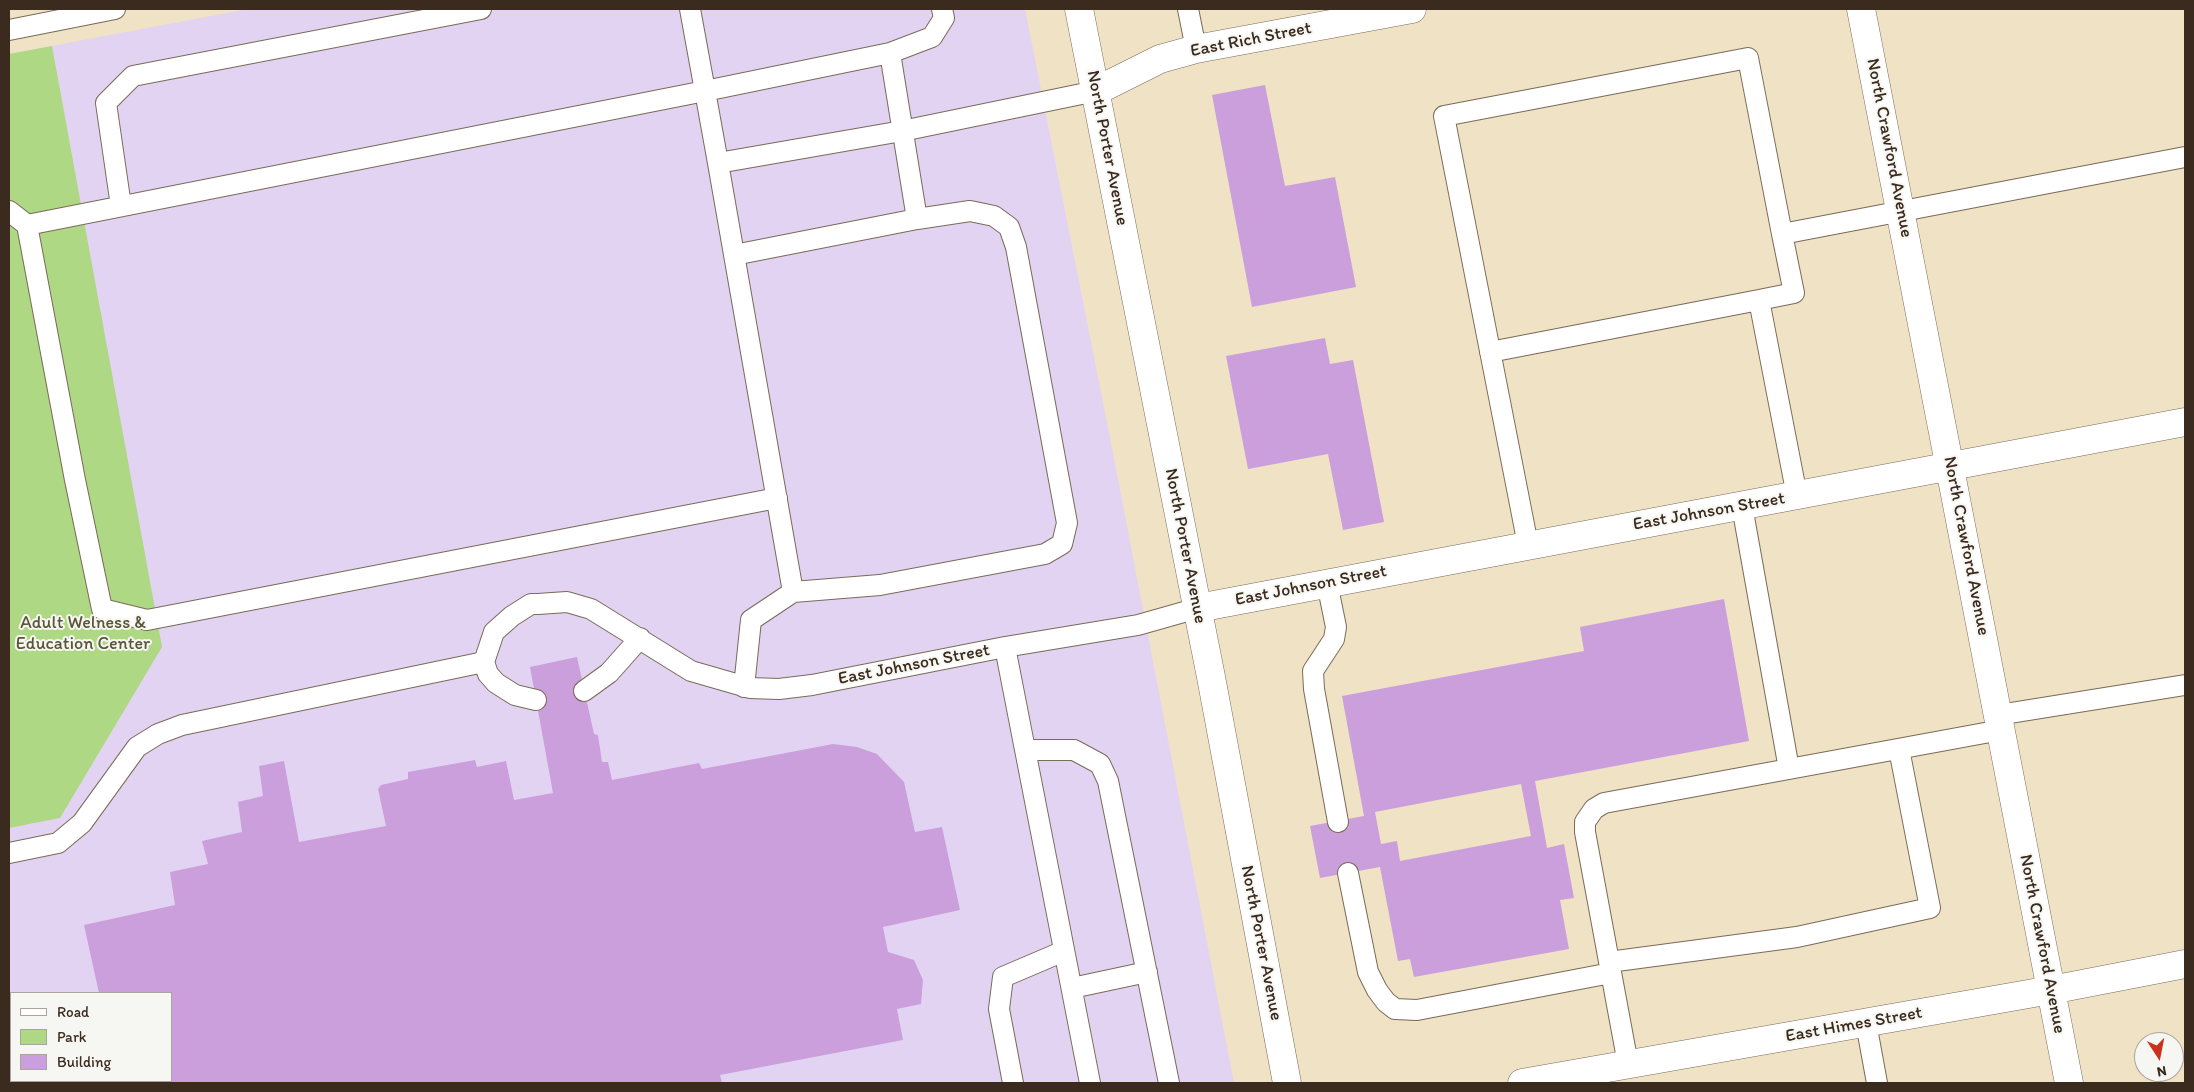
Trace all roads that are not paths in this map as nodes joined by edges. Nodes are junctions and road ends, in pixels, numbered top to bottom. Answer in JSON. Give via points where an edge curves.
{"nodes":[{"id":1,"x":115,"y":9,"type":"edge"},
{"id":2,"x":480,"y":9,"type":"edge"},
{"id":3,"x":690,"y":9,"type":"edge"},
{"id":4,"x":942,"y":9,"type":"edge"},
{"id":5,"x":1079,"y":9,"type":"edge"},
{"id":6,"x":1188,"y":9,"type":"edge"},
{"id":7,"x":1412,"y":9,"type":"edge"},
{"id":8,"x":1862,"y":9,"type":"edge"},
{"id":9,"x":9,"y":30,"type":"edge"},
{"id":10,"x":1196,"y":49,"type":"junction"},
{"id":11,"x":890,"y":53,"type":"junction"},
{"id":12,"x":705,"y":90,"type":"junction"},
{"id":13,"x":1096,"y":91,"type":"junction"},
{"id":14,"x":902,"y":132,"type":"junction"},
{"id":15,"x":2185,"y":157,"type":"edge"},
{"id":16,"x":718,"y":162,"type":"junction"},
{"id":17,"x":121,"y":206,"type":"junction"},
{"id":18,"x":9,"y":211,"type":"edge"},
{"id":19,"x":1901,"y":212,"type":"junction"},
{"id":20,"x":917,"y":219,"type":"junction"},
{"id":21,"x":27,"y":225,"type":"junction"},
{"id":22,"x":1782,"y":234,"type":"junction"},
{"id":23,"x":734,"y":255,"type":"junction"},
{"id":24,"x":1759,"y":300,"type":"junction"},
{"id":25,"x":1490,"y":352,"type":"junction"},
{"id":26,"x":2185,"y":422,"type":"edge"},
{"id":27,"x":1951,"y":466,"type":"junction"},
{"id":28,"x":1797,"y":496,"type":"junction"},
{"id":29,"x":777,"y":498,"type":"junction"},
{"id":30,"x":1742,"y":506,"type":"junction"},
{"id":31,"x":1528,"y":545,"type":"junction"},
{"id":32,"x":1327,"y":583,"type":"junction"},
{"id":33,"x":794,"y":592,"type":"junction"},
{"id":34,"x":1198,"y":608,"type":"junction"},
{"id":35,"x":640,"y":638,"type":"junction"},
{"id":36,"x":1005,"y":647,"type":"junction"},
{"id":37,"x":484,"y":662,"type":"junction"},
{"id":38,"x":2185,"y":685,"type":"edge"},
{"id":39,"x":744,"y":687,"type":"junction"},
{"id":40,"x":584,"y":691,"type":"dead end"},
{"id":41,"x":536,"y":700,"type":"dead end"},
{"id":42,"x":2000,"y":722,"type":"junction"},
{"id":43,"x":1899,"y":749,"type":"junction"},
{"id":44,"x":1025,"y":750,"type":"junction"},
{"id":45,"x":1789,"y":769,"type":"junction"},
{"id":46,"x":1338,"y":822,"type":"dead end"},
{"id":47,"x":9,"y":852,"type":"edge"},
{"id":48,"x":1348,"y":873,"type":"dead end"},
{"id":49,"x":1064,"y":951,"type":"junction"},
{"id":50,"x":2185,"y":964,"type":"edge"},
{"id":51,"x":1610,"y":968,"type":"junction"},
{"id":52,"x":1147,"y":972,"type":"junction"},
{"id":53,"x":1072,"y":988,"type":"junction"},
{"id":54,"x":2051,"y":990,"type":"junction"},
{"id":55,"x":1866,"y":1023,"type":"junction"},
{"id":56,"x":1613,"y":1072,"type":"edge"},
{"id":57,"x":1012,"y":1083,"type":"edge"},
{"id":58,"x":1090,"y":1083,"type":"edge"},
{"id":59,"x":1169,"y":1083,"type":"edge"},
{"id":60,"x":1287,"y":1083,"type":"edge"},
{"id":61,"x":1522,"y":1083,"type":"edge"},
{"id":62,"x":1877,"y":1083,"type":"edge"},
{"id":63,"x":2069,"y":1083,"type":"edge"}],
"edges":[{"from":1,"to":9,"type":"lane"},
{"from":2,"to":17,"type":"lane","via":[[133,76],[106,103]]},
{"from":3,"to":12,"type":"lane"},
{"from":4,"to":11,"type":"lane","via":[[944,18],[932,37]]},
{"from":5,"to":13,"type":"street","name":"North Porter Avenue"},
{"from":6,"to":10,"type":"lane"},
{"from":7,"to":10,"type":"street","name":"East Rich Street"},
{"from":8,"to":19,"type":"street","name":"North Crawford Avenue"},
{"from":10,"to":13,"type":"street","name":"East Rich Street","via":[[1160,60]]},
{"from":11,"to":12,"type":"lane"},
{"from":11,"to":14,"type":"lane"},
{"from":12,"to":16,"type":"lane"},
{"from":12,"to":17,"type":"lane"},
{"from":13,"to":14,"type":"lane"},
{"from":13,"to":34,"type":"street","name":"North Porter Avenue"},
{"from":14,"to":16,"type":"lane"},
{"from":14,"to":20,"type":"lane"},
{"from":15,"to":19,"type":"lane"},
{"from":16,"to":23,"type":"lane"},
{"from":17,"to":21,"type":"lane"},
{"from":18,"to":21,"type":"lane"},
{"from":19,"to":22,"type":"lane"},
{"from":19,"to":27,"type":"street","name":"North Crawford Avenue"},
{"from":20,"to":23,"type":"lane"},
{"from":20,"to":33,"type":"lane","via":[[970,211],[994,216],[1009,227],[1016,247],[1067,522],[1062,544],[1045,554],[1008,563],[880,585]]},
{"from":21,"to":29,"type":"lane","via":[[102,609],[147,620]]},
{"from":22,"to":24,"type":"lane","via":[[1794,293]]},
{"from":22,"to":25,"type":"lane","via":[[1748,58],[1444,116]]},
{"from":23,"to":29,"type":"lane"},
{"from":24,"to":25,"type":"lane"},
{"from":24,"to":28,"type":"lane"},
{"from":25,"to":31,"type":"lane"},
{"from":26,"to":27,"type":"street","name":"East Johnson Street"},
{"from":27,"to":28,"type":"street","name":"East Johnson Street"},
{"from":27,"to":42,"type":"street","name":"North Crawford Avenue"},
{"from":28,"to":30,"type":"street","name":"East Johnson Street"},
{"from":29,"to":33,"type":"lane"},
{"from":30,"to":31,"type":"street","name":"East Johnson Street"},
{"from":30,"to":45,"type":"lane"},
{"from":31,"to":32,"type":"street","name":"East Johnson Street"},
{"from":32,"to":34,"type":"street","name":"East Johnson Street"},
{"from":32,"to":46,"type":"lane","via":[[1336,627],[1334,639],[1313,670]]},
{"from":33,"to":39,"type":"lane","via":[[750,620]]},
{"from":34,"to":36,"type":"lane","name":"East Johnson Street","via":[[1138,625]]},
{"from":34,"to":60,"type":"street","name":"North Porter Avenue"},
{"from":35,"to":37,"type":"lane","name":"East Johnson Street","via":[[591,608],[567,602],[531,604],[494,632]]},
{"from":35,"to":39,"type":"lane","name":"East Johnson Street","via":[[691,671]]},
{"from":35,"to":40,"type":"lane","via":[[609,673]]},
{"from":36,"to":39,"type":"lane","name":"East Johnson Street","via":[[812,685],[779,689]]},
{"from":36,"to":44,"type":"lane"},
{"from":37,"to":41,"type":"lane","via":[[496,683],[515,695]]},
{"from":37,"to":47,"type":"lane","via":[[182,725],[158,734],[137,747],[82,823],[58,843]]},
{"from":38,"to":42,"type":"lane"},
{"from":42,"to":43,"type":"lane"},
{"from":42,"to":54,"type":"street","name":"North Crawford Avenue"},
{"from":43,"to":45,"type":"lane"},
{"from":43,"to":51,"type":"lane","via":[[1930,908],[1797,937]]},
{"from":44,"to":49,"type":"lane"},
{"from":44,"to":52,"type":"lane","via":[[1074,750],[1100,764],[1108,781]]},
{"from":45,"to":51,"type":"lane","via":[[1604,803],[1594,809],[1585,822],[1585,832]]},
{"from":48,"to":51,"type":"lane","via":[[1368,972],[1386,1002],[1396,1008],[1417,1010]]},
{"from":49,"to":53,"type":"lane"},
{"from":49,"to":57,"type":"lane","via":[[1003,977],[999,1009]]},
{"from":50,"to":54,"type":"street","name":"East Himes Street"},
{"from":51,"to":56,"type":"lane"},
{"from":52,"to":53,"type":"lane"},
{"from":52,"to":59,"type":"lane"},
{"from":53,"to":58,"type":"lane"},
{"from":54,"to":55,"type":"street","name":"East Himes Street"},
{"from":54,"to":63,"type":"street","name":"North Crawford Avenue"},
{"from":55,"to":56,"type":"street","name":"East Himes Street"},
{"from":55,"to":62,"type":"lane"},
{"from":56,"to":61,"type":"street","name":"East Himes Street"}]}
